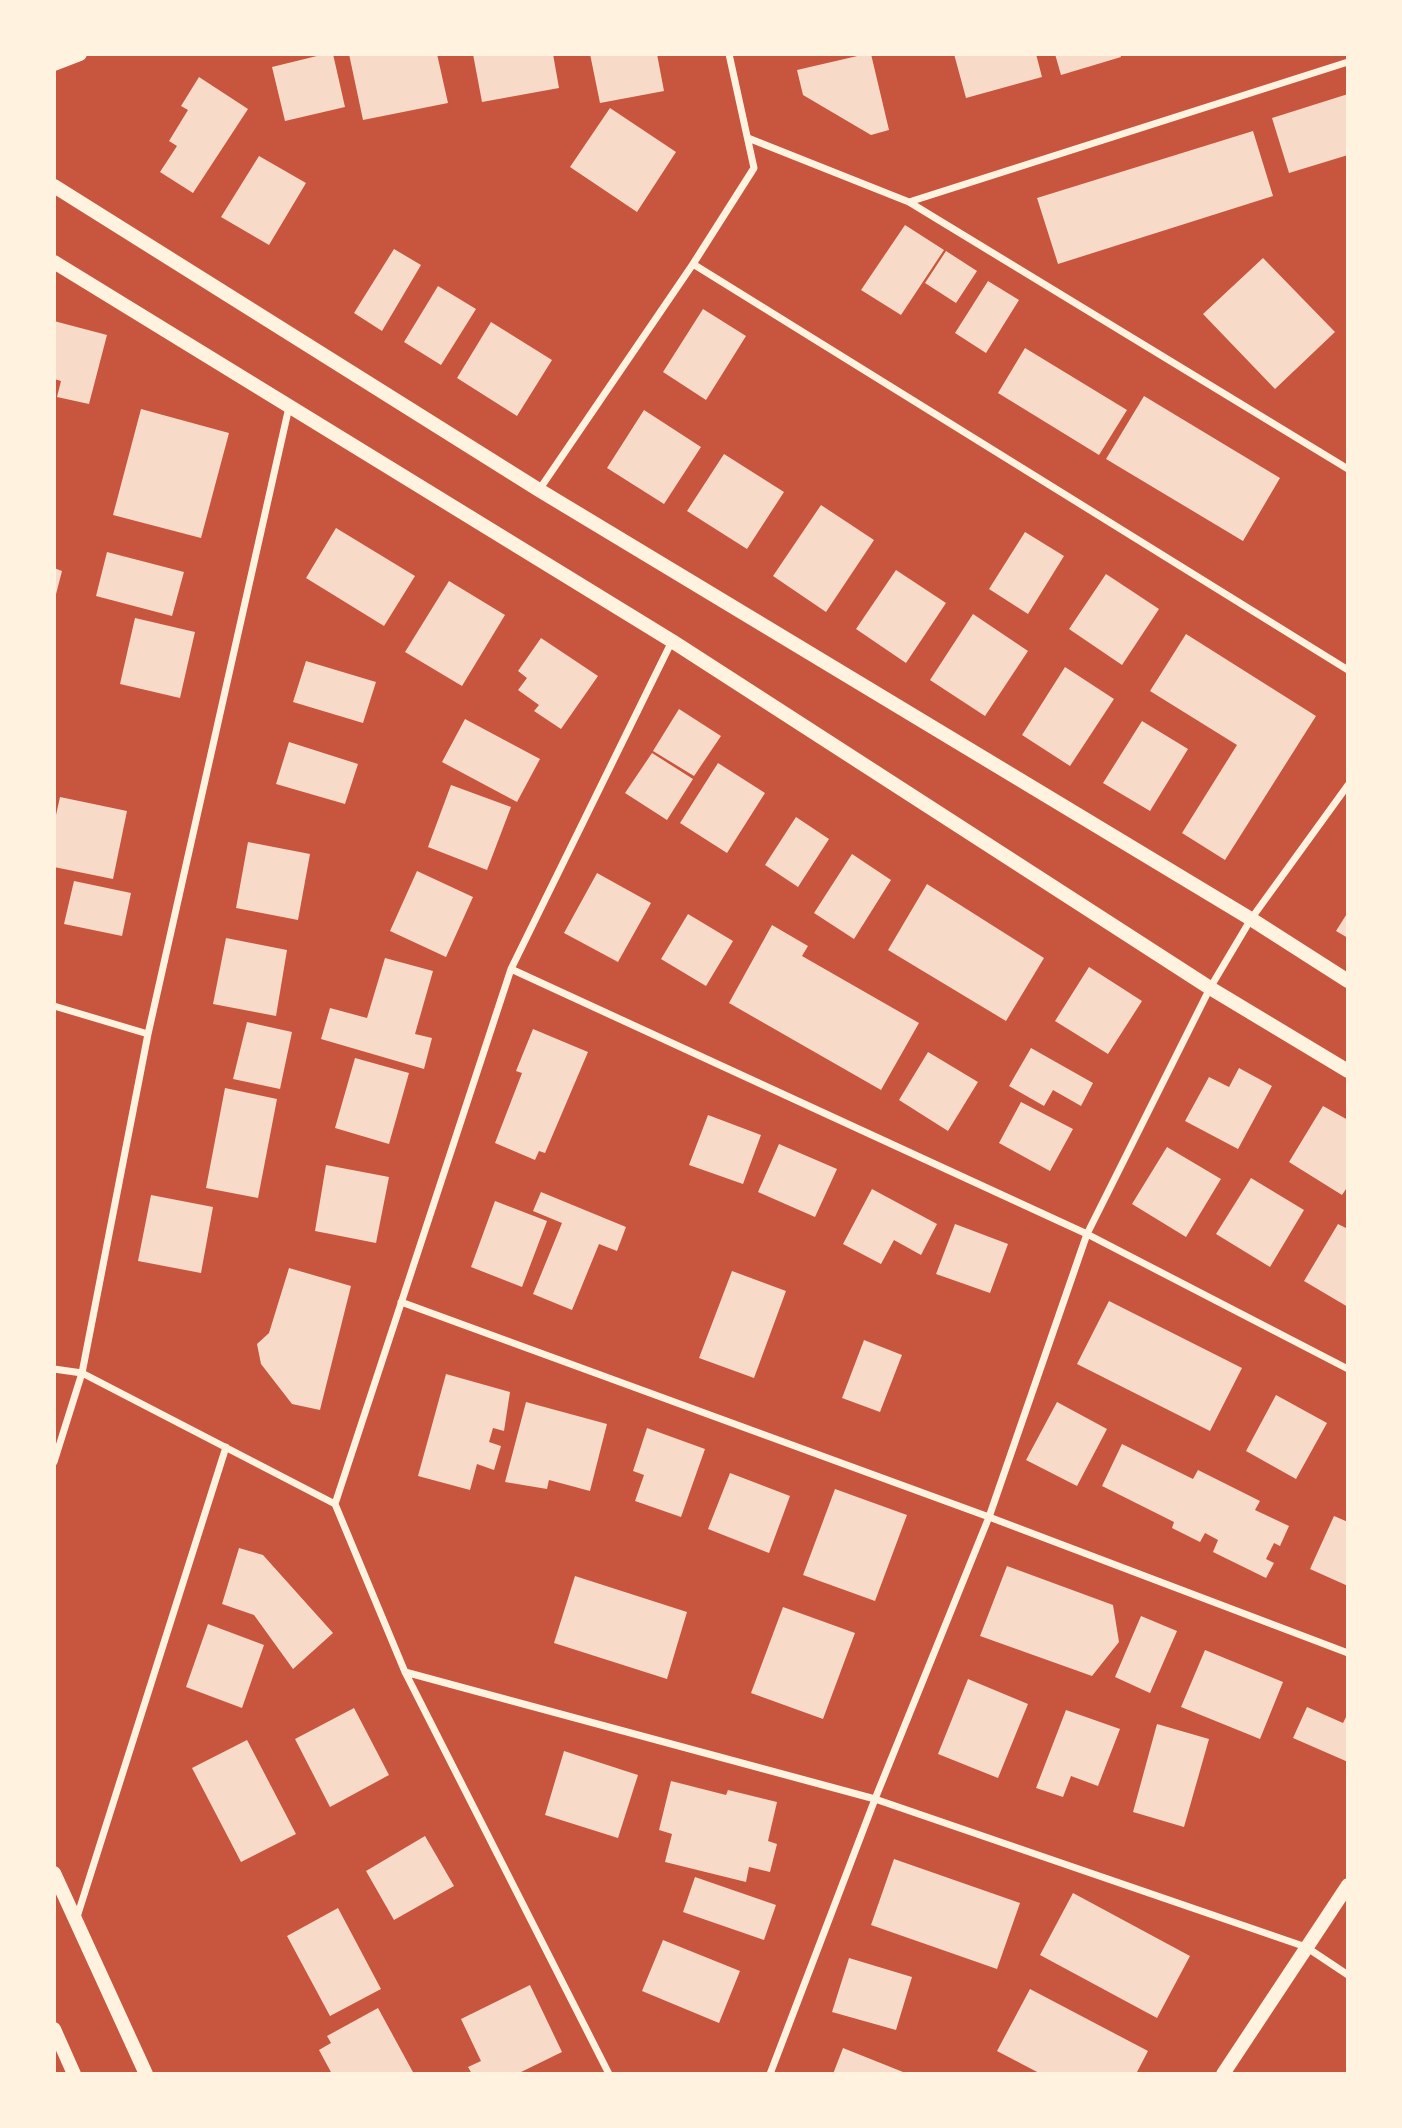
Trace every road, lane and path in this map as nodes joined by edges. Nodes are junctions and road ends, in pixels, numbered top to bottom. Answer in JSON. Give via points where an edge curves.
{"nodes":[{"id":1,"x":80,"y":54,"type":"edge"},
{"id":2,"x":729,"y":54,"type":"edge"},
{"id":3,"x":1348,"y":62,"type":"edge"},
{"id":4,"x":54,"y":64,"type":"edge"},
{"id":5,"x":748,"y":138,"type":"junction"},
{"id":6,"x":54,"y":186,"type":"edge"},
{"id":7,"x":909,"y":202,"type":"junction"},
{"id":8,"x":54,"y":262,"type":"edge"},
{"id":9,"x":693,"y":264,"type":"junction"},
{"id":10,"x":289,"y":407,"type":"junction"},
{"id":11,"x":1348,"y":469,"type":"edge"},
{"id":12,"x":539,"y":491,"type":"junction"},
{"id":13,"x":672,"y":641,"type":"junction"},
{"id":14,"x":1348,"y":670,"type":"edge"},
{"id":15,"x":1348,"y":785,"type":"edge"},
{"id":16,"x":1251,"y":919,"type":"junction"},
{"id":17,"x":511,"y":969,"type":"junction"},
{"id":18,"x":1348,"y":981,"type":"edge"},
{"id":19,"x":1210,"y":988,"type":"junction"},
{"id":20,"x":54,"y":1006,"type":"edge"},
{"id":21,"x":148,"y":1034,"type":"junction"},
{"id":22,"x":1348,"y":1071,"type":"edge"},
{"id":23,"x":1087,"y":1234,"type":"junction"},
{"id":24,"x":401,"y":1302,"type":"junction"},
{"id":25,"x":54,"y":1368,"type":"edge"},
{"id":26,"x":1348,"y":1369,"type":"edge"},
{"id":27,"x":82,"y":1373,"type":"junction"},
{"id":28,"x":226,"y":1447,"type":"junction"},
{"id":29,"x":54,"y":1462,"type":"edge"},
{"id":30,"x":335,"y":1504,"type":"junction"},
{"id":31,"x":989,"y":1517,"type":"junction"},
{"id":32,"x":1348,"y":1653,"type":"edge"},
{"id":33,"x":405,"y":1672,"type":"junction"},
{"id":34,"x":875,"y":1798,"type":"junction"},
{"id":35,"x":54,"y":1873,"type":"edge"},
{"id":36,"x":1348,"y":1885,"type":"edge"},
{"id":37,"x":76,"y":1920,"type":"junction"},
{"id":38,"x":1306,"y":1948,"type":"junction"},
{"id":39,"x":1348,"y":1975,"type":"edge"},
{"id":40,"x":54,"y":2029,"type":"edge"},
{"id":41,"x":74,"y":2074,"type":"edge"},
{"id":42,"x":146,"y":2074,"type":"edge"},
{"id":43,"x":610,"y":2074,"type":"edge"},
{"id":44,"x":769,"y":2074,"type":"edge"},
{"id":45,"x":1223,"y":2074,"type":"edge"}],
"edges":[{"from":1,"to":4,"type":"main road"},
{"from":2,"to":5,"type":"street"},
{"from":3,"to":7,"type":"street"},
{"from":5,"to":7,"type":"street"},
{"from":5,"to":9,"type":"street","via":[[754,168]]},
{"from":6,"to":12,"type":"main road"},
{"from":7,"to":11,"type":"street"},
{"from":8,"to":10,"type":"main road"},
{"from":9,"to":12,"type":"street"},
{"from":9,"to":14,"type":"street"},
{"from":10,"to":13,"type":"main road"},
{"from":10,"to":21,"type":"street"},
{"from":12,"to":16,"type":"main road"},
{"from":13,"to":17,"type":"street"},
{"from":13,"to":19,"type":"main road"},
{"from":15,"to":16,"type":"street"},
{"from":16,"to":18,"type":"main road"},
{"from":16,"to":19,"type":"street"},
{"from":17,"to":23,"type":"street"},
{"from":17,"to":24,"type":"street"},
{"from":19,"to":22,"type":"main road"},
{"from":19,"to":23,"type":"street"},
{"from":20,"to":21,"type":"street"},
{"from":21,"to":27,"type":"street"},
{"from":23,"to":26,"type":"street"},
{"from":23,"to":31,"type":"street"},
{"from":24,"to":30,"type":"street"},
{"from":24,"to":31,"type":"street"},
{"from":25,"to":27,"type":"street"},
{"from":27,"to":28,"type":"street"},
{"from":27,"to":29,"type":"street"},
{"from":28,"to":30,"type":"street"},
{"from":28,"to":37,"type":"street"},
{"from":30,"to":33,"type":"street"},
{"from":31,"to":32,"type":"street"},
{"from":31,"to":34,"type":"street"},
{"from":33,"to":34,"type":"street"},
{"from":33,"to":43,"type":"street"},
{"from":34,"to":38,"type":"street"},
{"from":34,"to":44,"type":"street"},
{"from":35,"to":37,"type":"main road"},
{"from":36,"to":38,"type":"main road"},
{"from":37,"to":42,"type":"main road"},
{"from":38,"to":39,"type":"street"},
{"from":38,"to":45,"type":"main road"},
{"from":40,"to":41,"type":"main road"}]}
